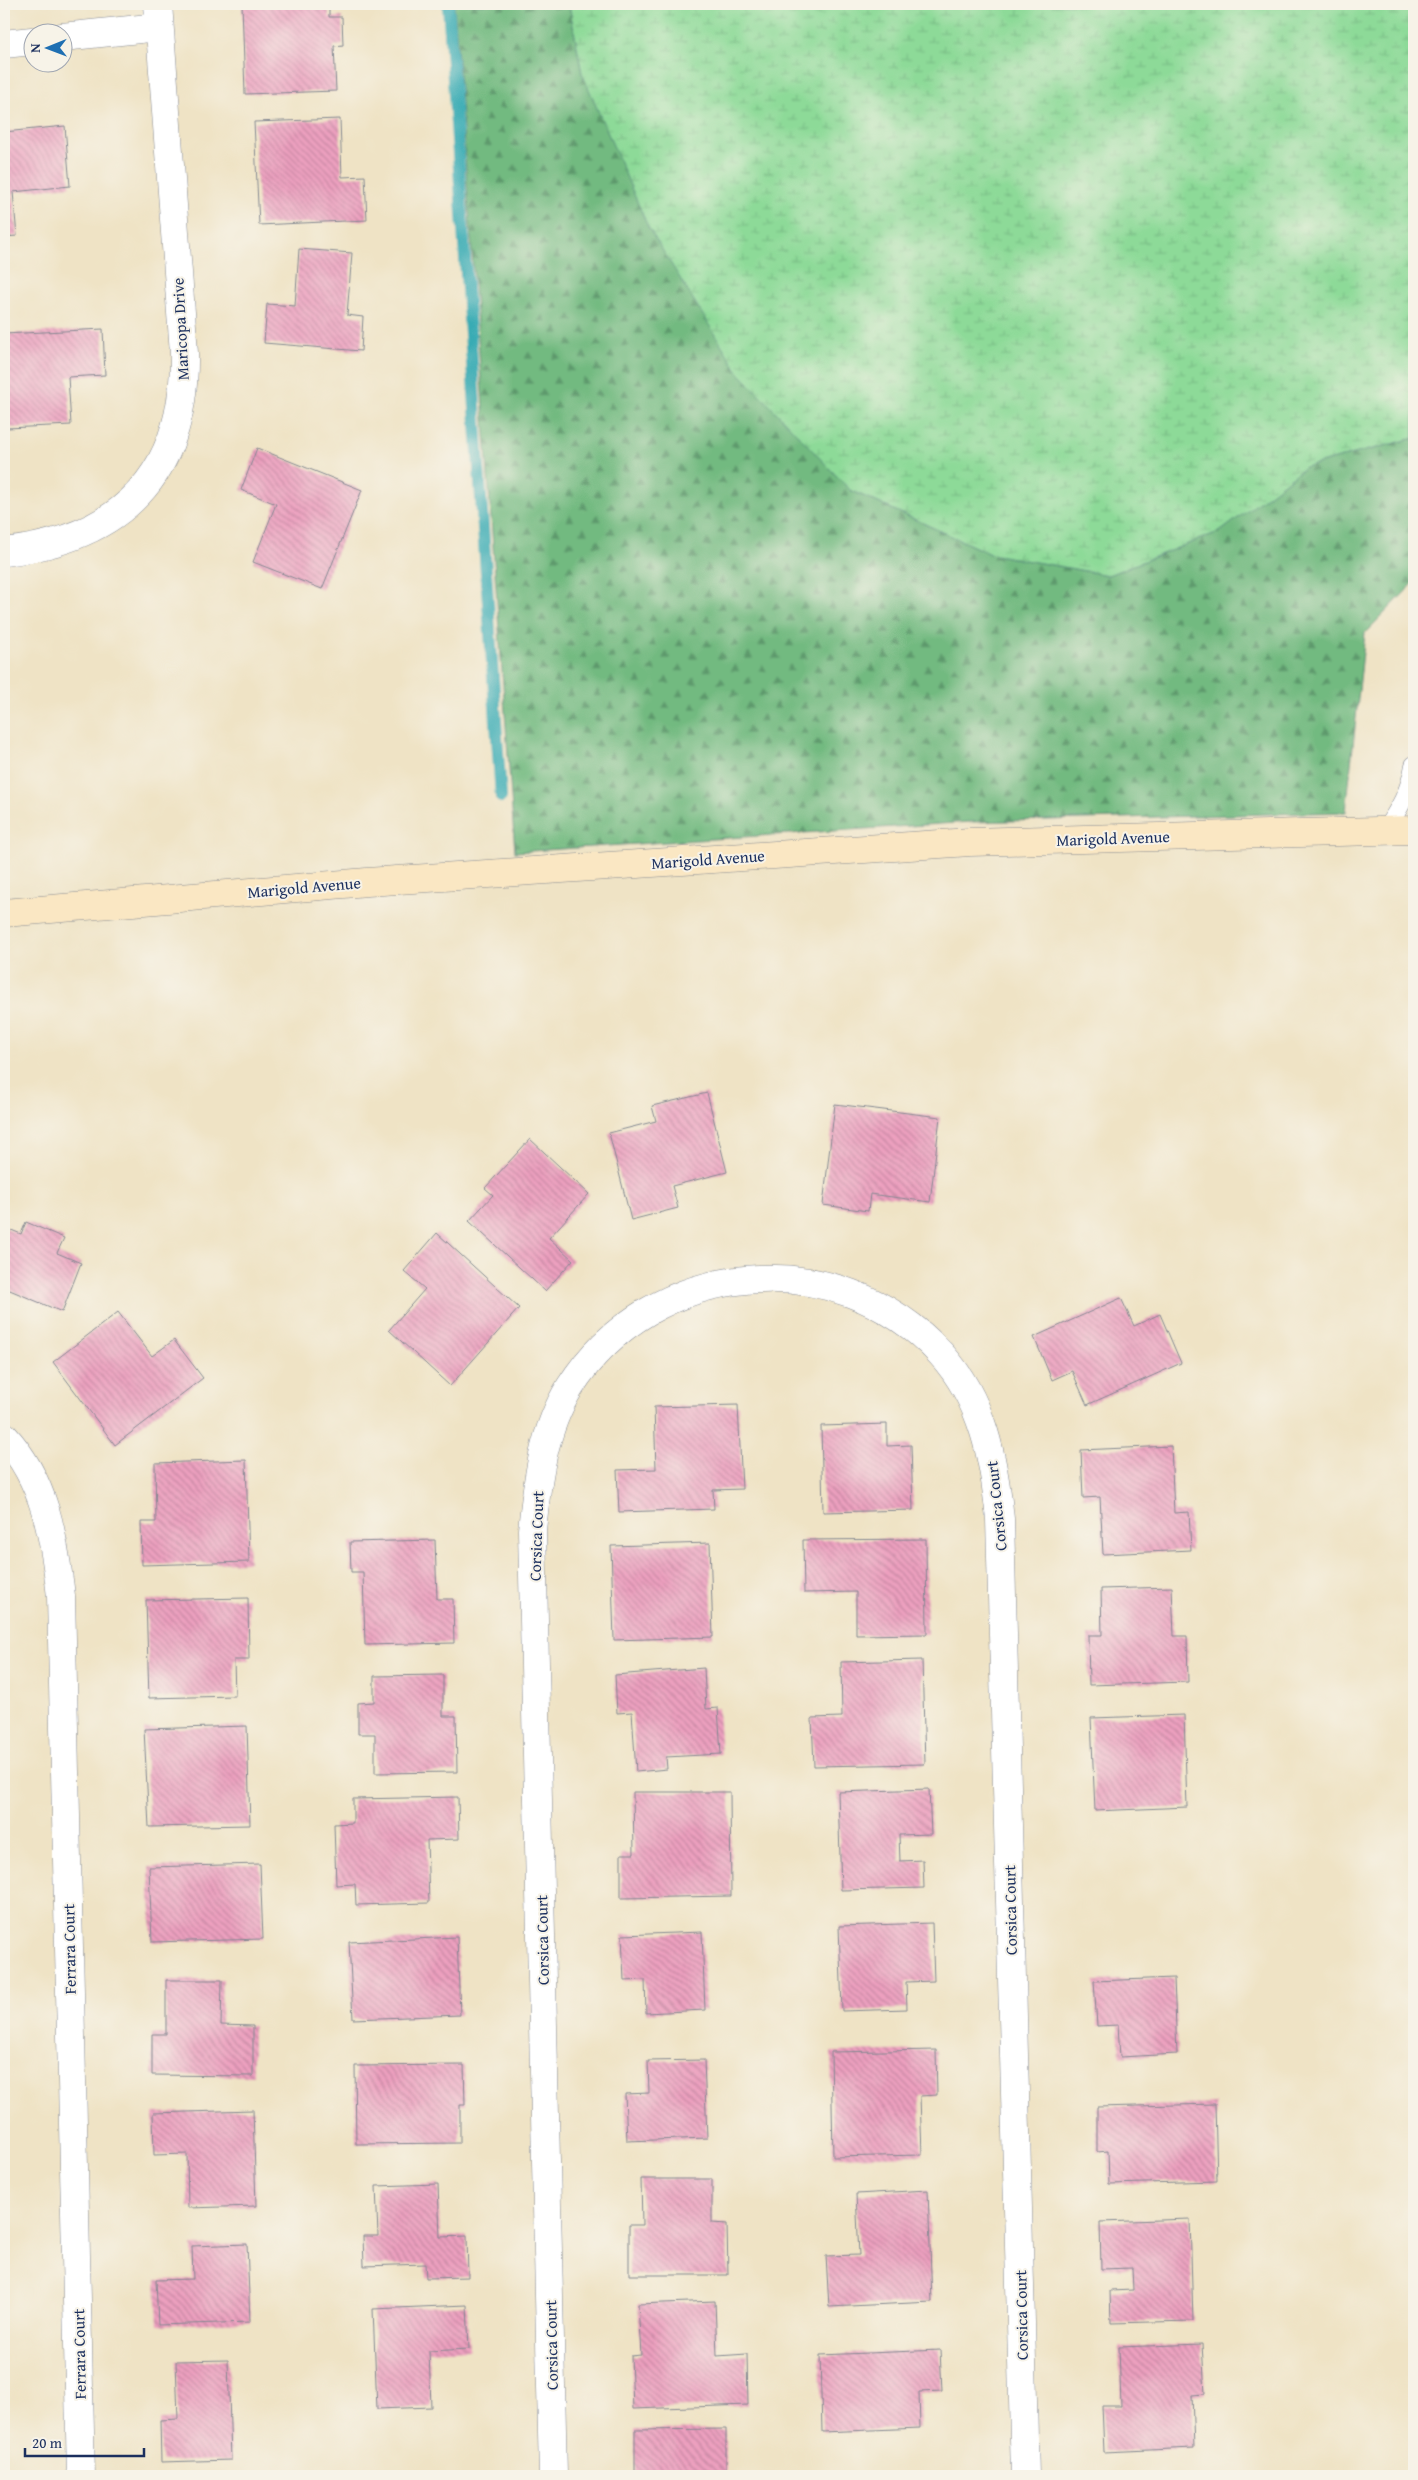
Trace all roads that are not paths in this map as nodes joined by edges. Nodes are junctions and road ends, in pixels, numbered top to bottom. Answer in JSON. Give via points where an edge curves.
{"nodes":[{"id":1,"x":159,"y":16,"type":"edge"},
{"id":2,"x":72,"y":36,"type":"edge"},
{"id":3,"x":22,"y":41,"type":"edge"},
{"id":4,"x":4,"y":44,"type":"edge"},
{"id":5,"x":4,"y":552,"type":"edge"},
{"id":6,"x":1414,"y":765,"type":"edge"},
{"id":7,"x":1414,"y":830,"type":"edge"},
{"id":8,"x":1384,"y":831,"type":"junction"},
{"id":9,"x":4,"y":912,"type":"edge"},
{"id":10,"x":4,"y":1436,"type":"edge"},
{"id":11,"x":81,"y":2476,"type":"edge"},
{"id":12,"x":553,"y":2476,"type":"edge"},
{"id":13,"x":1025,"y":2476,"type":"edge"}],
"edges":[{"from":1,"to":2,"type":"street"},
{"from":1,"to":5,"type":"street","name":"Maricopa Drive","via":[[184,353],[181,405],[172,440],[157,470],[136,496],[110,518],[84,533],[48,545]]},
{"from":3,"to":4,"type":"street"},
{"from":6,"to":8,"type":"lane","via":[[1401,808]]},
{"from":7,"to":8,"type":"main road","name":"Marigold Avenue"},
{"from":8,"to":9,"type":"main road","name":"Marigold Avenue","via":[[970,842],[367,882]]},
{"from":10,"to":11,"type":"street","name":"Ferrara Court","via":[[30,1471],[44,1504],[55,1545],[61,1596]]},
{"from":12,"to":13,"type":"street","name":"Corsica Court","via":[[532,1530],[536,1489],[553,1423],[569,1389],[590,1359],[615,1334],[643,1314],[687,1291],[735,1280],[764,1279],[831,1287],[861,1297],[916,1330],[942,1354],[959,1377],[975,1405],[987,1438],[1000,1519]]}]}
